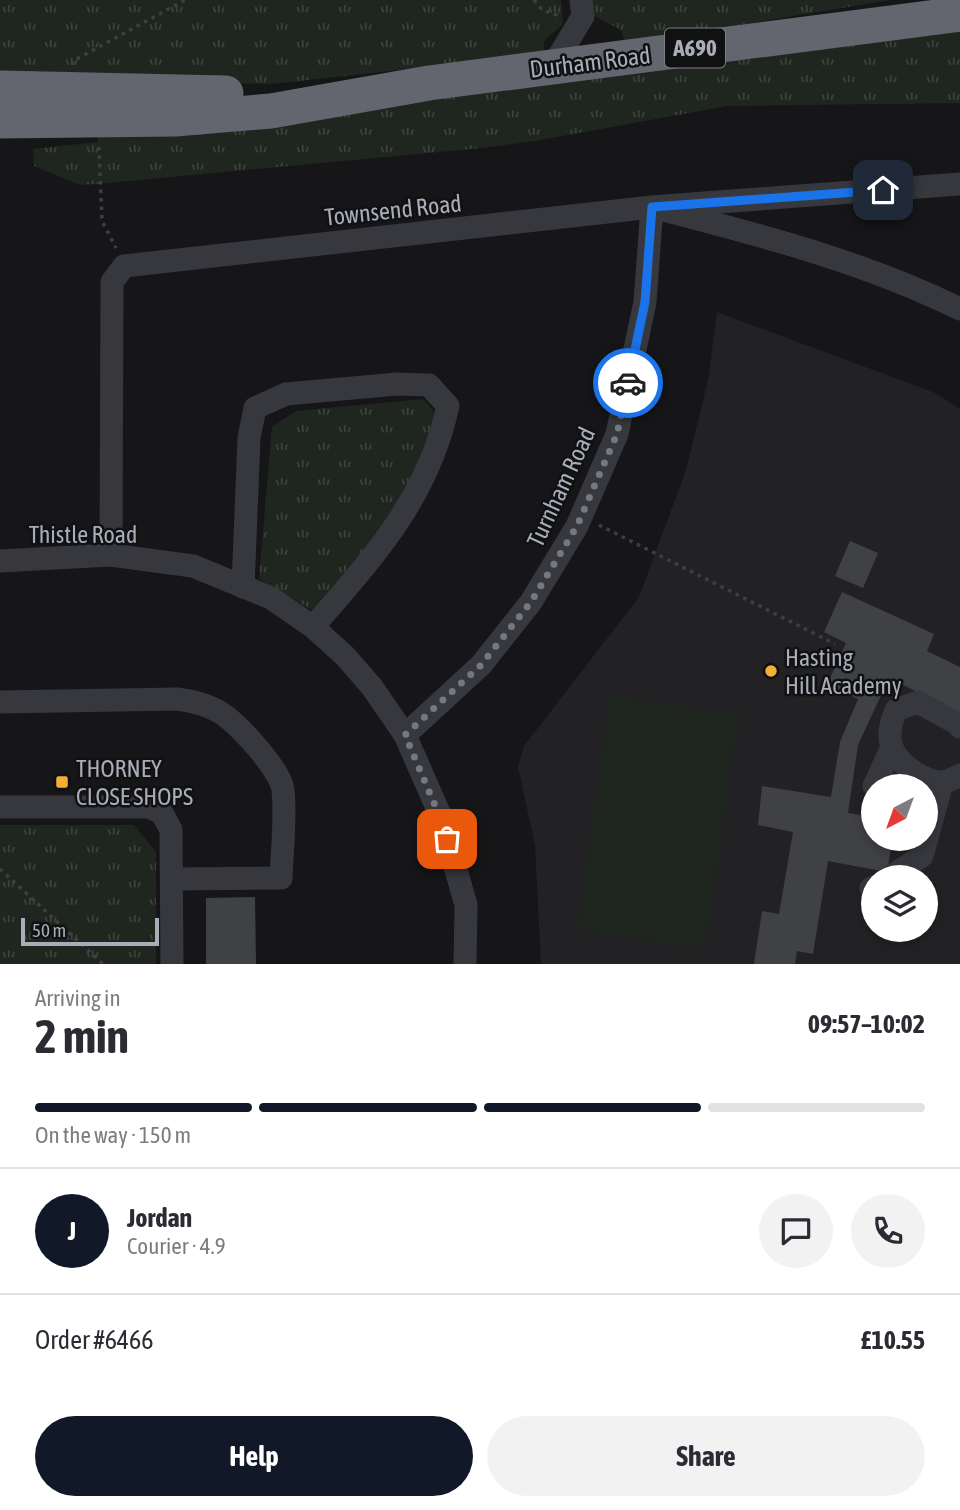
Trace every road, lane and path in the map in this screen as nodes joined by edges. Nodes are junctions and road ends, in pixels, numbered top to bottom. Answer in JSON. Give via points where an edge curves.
{"nodes":[{"id":1,"x":534,"y":0,"type":"edge"},
{"id":2,"x":582,"y":8,"type":"edge"},
{"id":3,"x":960,"y":14,"type":"edge"},
{"id":4,"x":553,"y":66,"type":"junction"},
{"id":5,"x":429,"y":82,"type":"junction"},
{"id":6,"x":0,"y":88,"type":"edge"},
{"id":7,"x":0,"y":121,"type":"edge"},
{"id":8,"x":960,"y":184,"type":"edge"},
{"id":9,"x":652,"y":207,"type":"junction"},
{"id":10,"x":960,"y":309,"type":"edge"},
{"id":11,"x":582,"y":515,"type":"junction"},
{"id":12,"x":111,"y":555,"type":"junction"},
{"id":13,"x":0,"y":561,"type":"edge"},
{"id":14,"x":243,"y":587,"type":"junction"},
{"id":15,"x":313,"y":626,"type":"junction"},
{"id":16,"x":835,"y":644,"type":"dead end"},
{"id":17,"x":0,"y":702,"type":"edge"},
{"id":18,"x":960,"y":727,"type":"edge"},
{"id":19,"x":405,"y":735,"type":"junction"},
{"id":20,"x":891,"y":749,"type":"junction"},
{"id":21,"x":880,"y":774,"type":"edge"},
{"id":22,"x":951,"y":779,"type":"edge"},
{"id":23,"x":0,"y":807,"type":"edge"},
{"id":24,"x":908,"y":865,"type":"edge"},
{"id":25,"x":0,"y":869,"type":"edge"},
{"id":26,"x":172,"y":878,"type":"junction"},
{"id":27,"x":103,"y":964,"type":"edge"},
{"id":28,"x":172,"y":964,"type":"edge"},
{"id":29,"x":465,"y":964,"type":"edge"}],
"edges":[{"from":1,"to":2,"type":"path","via":[[542,10],[558,16]]},
{"from":2,"to":4,"type":"street"},
{"from":3,"to":4,"type":"highway","name":"Durham Road","number":"A690"},
{"from":4,"to":5,"type":"highway","name":"Durham Road","number":"A690"},
{"from":5,"to":6,"type":"highway","name":"Durham Road","number":"A690","via":[[270,93]]},
{"from":5,"to":7,"type":"highway","name":"Durham Road","number":"A690","via":[[271,111],[175,119]]},
{"from":8,"to":9,"type":"street","name":"Townsend Road"},
{"from":9,"to":10,"type":"street","via":[[776,239],[923,291]]},
{"from":9,"to":11,"type":"street","name":"Turnham Road","via":[[645,302],[617,434]]},
{"from":9,"to":12,"type":"street","name":"Townsend Road","via":[[124,266],[112,282]]},
{"from":11,"to":16,"type":"path"},
{"from":11,"to":19,"type":"street","name":"Turnham Road","via":[[531,602],[481,665]]},
{"from":12,"to":13,"type":"street","name":"Thistle Road"},
{"from":12,"to":14,"type":"street","name":"Thistle Road","via":[[193,566]]},
{"from":14,"to":15,"type":"street","name":"Thistle Road","via":[[271,598]]},
{"from":14,"to":15,"type":"street","via":[[249,438],[255,408],[286,394],[429,385],[448,406],[441,438],[415,496],[383,545]]},
{"from":15,"to":19,"type":"street","name":"Thistle Road","via":[[372,687]]},
{"from":17,"to":26,"type":"street","via":[[199,702],[221,712],[268,760],[283,788],[281,878]]},
{"from":18,"to":20,"type":"street","via":[[918,702],[904,706],[896,710],[891,723]]},
{"from":19,"to":29,"type":"street","name":"Thistle Road","via":[[440,817],[466,905]]},
{"from":20,"to":21,"type":"street"},
{"from":20,"to":22,"type":"street","via":[[899,762],[924,778]]},
{"from":22,"to":24,"type":"street","via":[[922,856]]},
{"from":23,"to":26,"type":"street","via":[[148,807],[162,813],[171,830]]},
{"from":25,"to":27,"type":"path"},
{"from":26,"to":28,"type":"street"}]}
